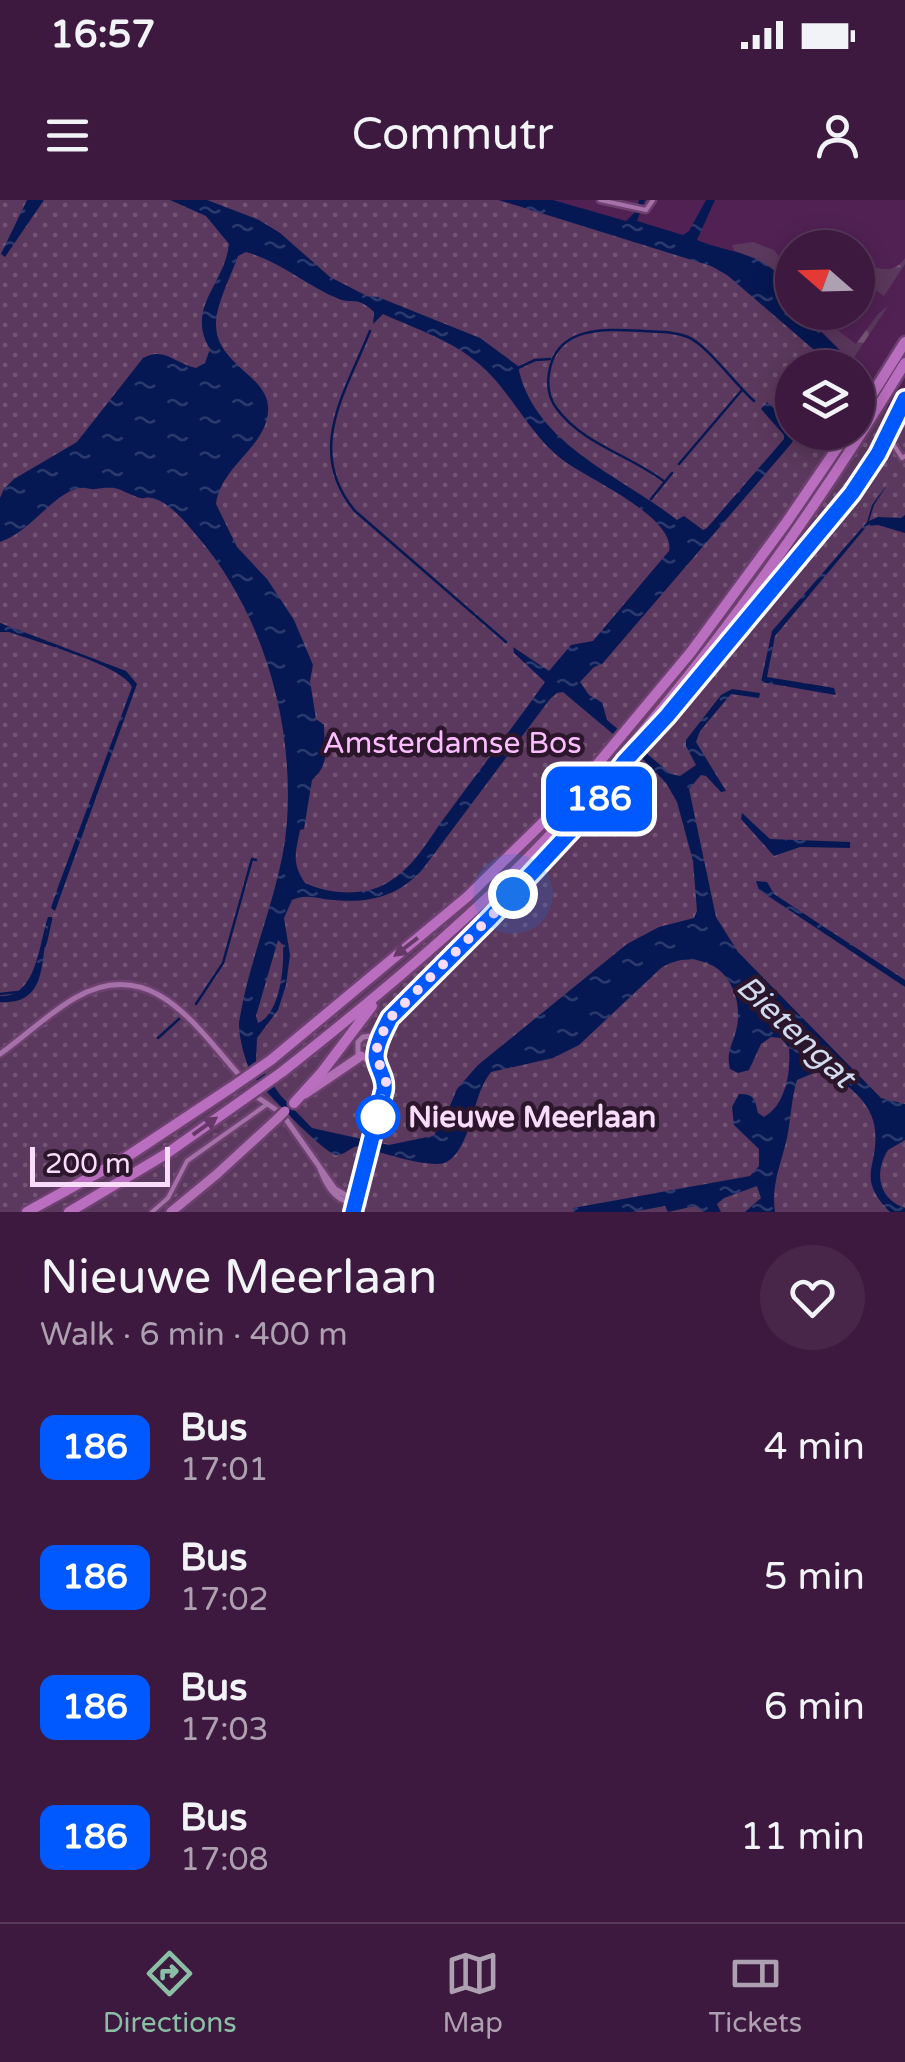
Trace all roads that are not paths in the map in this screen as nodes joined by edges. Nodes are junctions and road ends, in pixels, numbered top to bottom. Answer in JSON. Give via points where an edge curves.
{"nodes":[{"id":1,"x":600,"y":200,"type":"edge"},
{"id":2,"x":654,"y":200,"type":"edge"},
{"id":3,"x":619,"y":202,"type":"edge"},
{"id":4,"x":905,"y":342,"type":"edge"},
{"id":5,"x":905,"y":362,"type":"edge"},
{"id":6,"x":886,"y":383,"type":"junction"},
{"id":7,"x":875,"y":399,"type":"edge"},
{"id":8,"x":904,"y":402,"type":"edge"},
{"id":9,"x":888,"y":436,"type":"junction"},
{"id":10,"x":836,"y":450,"type":"edge"},
{"id":11,"x":842,"y":450,"type":"edge"},
{"id":12,"x":904,"y":457,"type":"edge"},
{"id":13,"x":638,"y":732,"type":"junction"},
{"id":14,"x":618,"y":756,"type":"junction"},
{"id":15,"x":400,"y":976,"type":"junction"},
{"id":16,"x":390,"y":1018,"type":"junction"},
{"id":17,"x":371,"y":1036,"type":"junction"},
{"id":18,"x":378,"y":1042,"type":"junction"},
{"id":19,"x":0,"y":1054,"type":"edge"},
{"id":20,"x":376,"y":1055,"type":"junction"},
{"id":21,"x":364,"y":1057,"type":"junction"},
{"id":22,"x":240,"y":1076,"type":"dead end"},
{"id":23,"x":257,"y":1097,"type":"dead end"},
{"id":24,"x":294,"y":1103,"type":"junction"},
{"id":25,"x":266,"y":1105,"type":"junction"},
{"id":26,"x":280,"y":1115,"type":"junction"},
{"id":27,"x":370,"y":1135,"type":"junction"},
{"id":28,"x":352,"y":1206,"type":"edge"},
{"id":29,"x":27,"y":1212,"type":"edge"},
{"id":30,"x":69,"y":1212,"type":"edge"},
{"id":31,"x":152,"y":1212,"type":"edge"},
{"id":32,"x":171,"y":1212,"type":"edge"}],
"edges":[{"from":1,"to":3,"type":"street"},
{"from":2,"to":3,"type":"street","via":[[649,209]]},
{"from":4,"to":6,"type":"highway"},
{"from":5,"to":6,"type":"highway"},
{"from":6,"to":7,"type":"highway"},
{"from":8,"to":9,"type":"street"},
{"from":9,"to":12,"type":"street"},
{"from":9,"to":13,"type":"street","via":[[852,493],[667,716]]},
{"from":10,"to":13,"type":"highway"},
{"from":11,"to":13,"type":"highway","via":[[785,546]]},
{"from":13,"to":14,"type":"highway"},
{"from":13,"to":14,"type":"street"},
{"from":14,"to":15,"type":"highway","via":[[491,895]]},
{"from":14,"to":16,"type":"street","via":[[599,799]]},
{"from":14,"to":29,"type":"highway","one_way":true,"bridge":true,"via":[[467,897],[270,1060],[125,1158]]},
{"from":15,"to":24,"type":"highway"},
{"from":30,"to":15,"type":"highway","one_way":true,"bridge":true,"via":[[282,1072]]},
{"from":16,"to":17,"type":"street"},
{"from":16,"to":18,"type":"street"},
{"from":17,"to":18,"type":"street"},
{"from":17,"to":21,"type":"street","via":[[358,1042]]},
{"from":18,"to":20,"type":"street"},
{"from":19,"to":22,"type":"street","via":[[74,998],[124,984],[167,998]]},
{"from":20,"to":21,"type":"street"},
{"from":20,"to":27,"type":"street","via":[[386,1082]]},
{"from":21,"to":24,"type":"main road"},
{"from":21,"to":27,"type":"street","via":[[380,1084]]},
{"from":23,"to":25,"type":"street"},
{"from":24,"to":26,"type":"main road","bridge":true},
{"from":25,"to":26,"type":"street"},
{"from":25,"to":31,"type":"street","via":[[187,1161],[168,1198]]},
{"from":26,"to":28,"type":"street"},
{"from":26,"to":32,"type":"main road"},
{"from":27,"to":28,"type":"street"}]}
